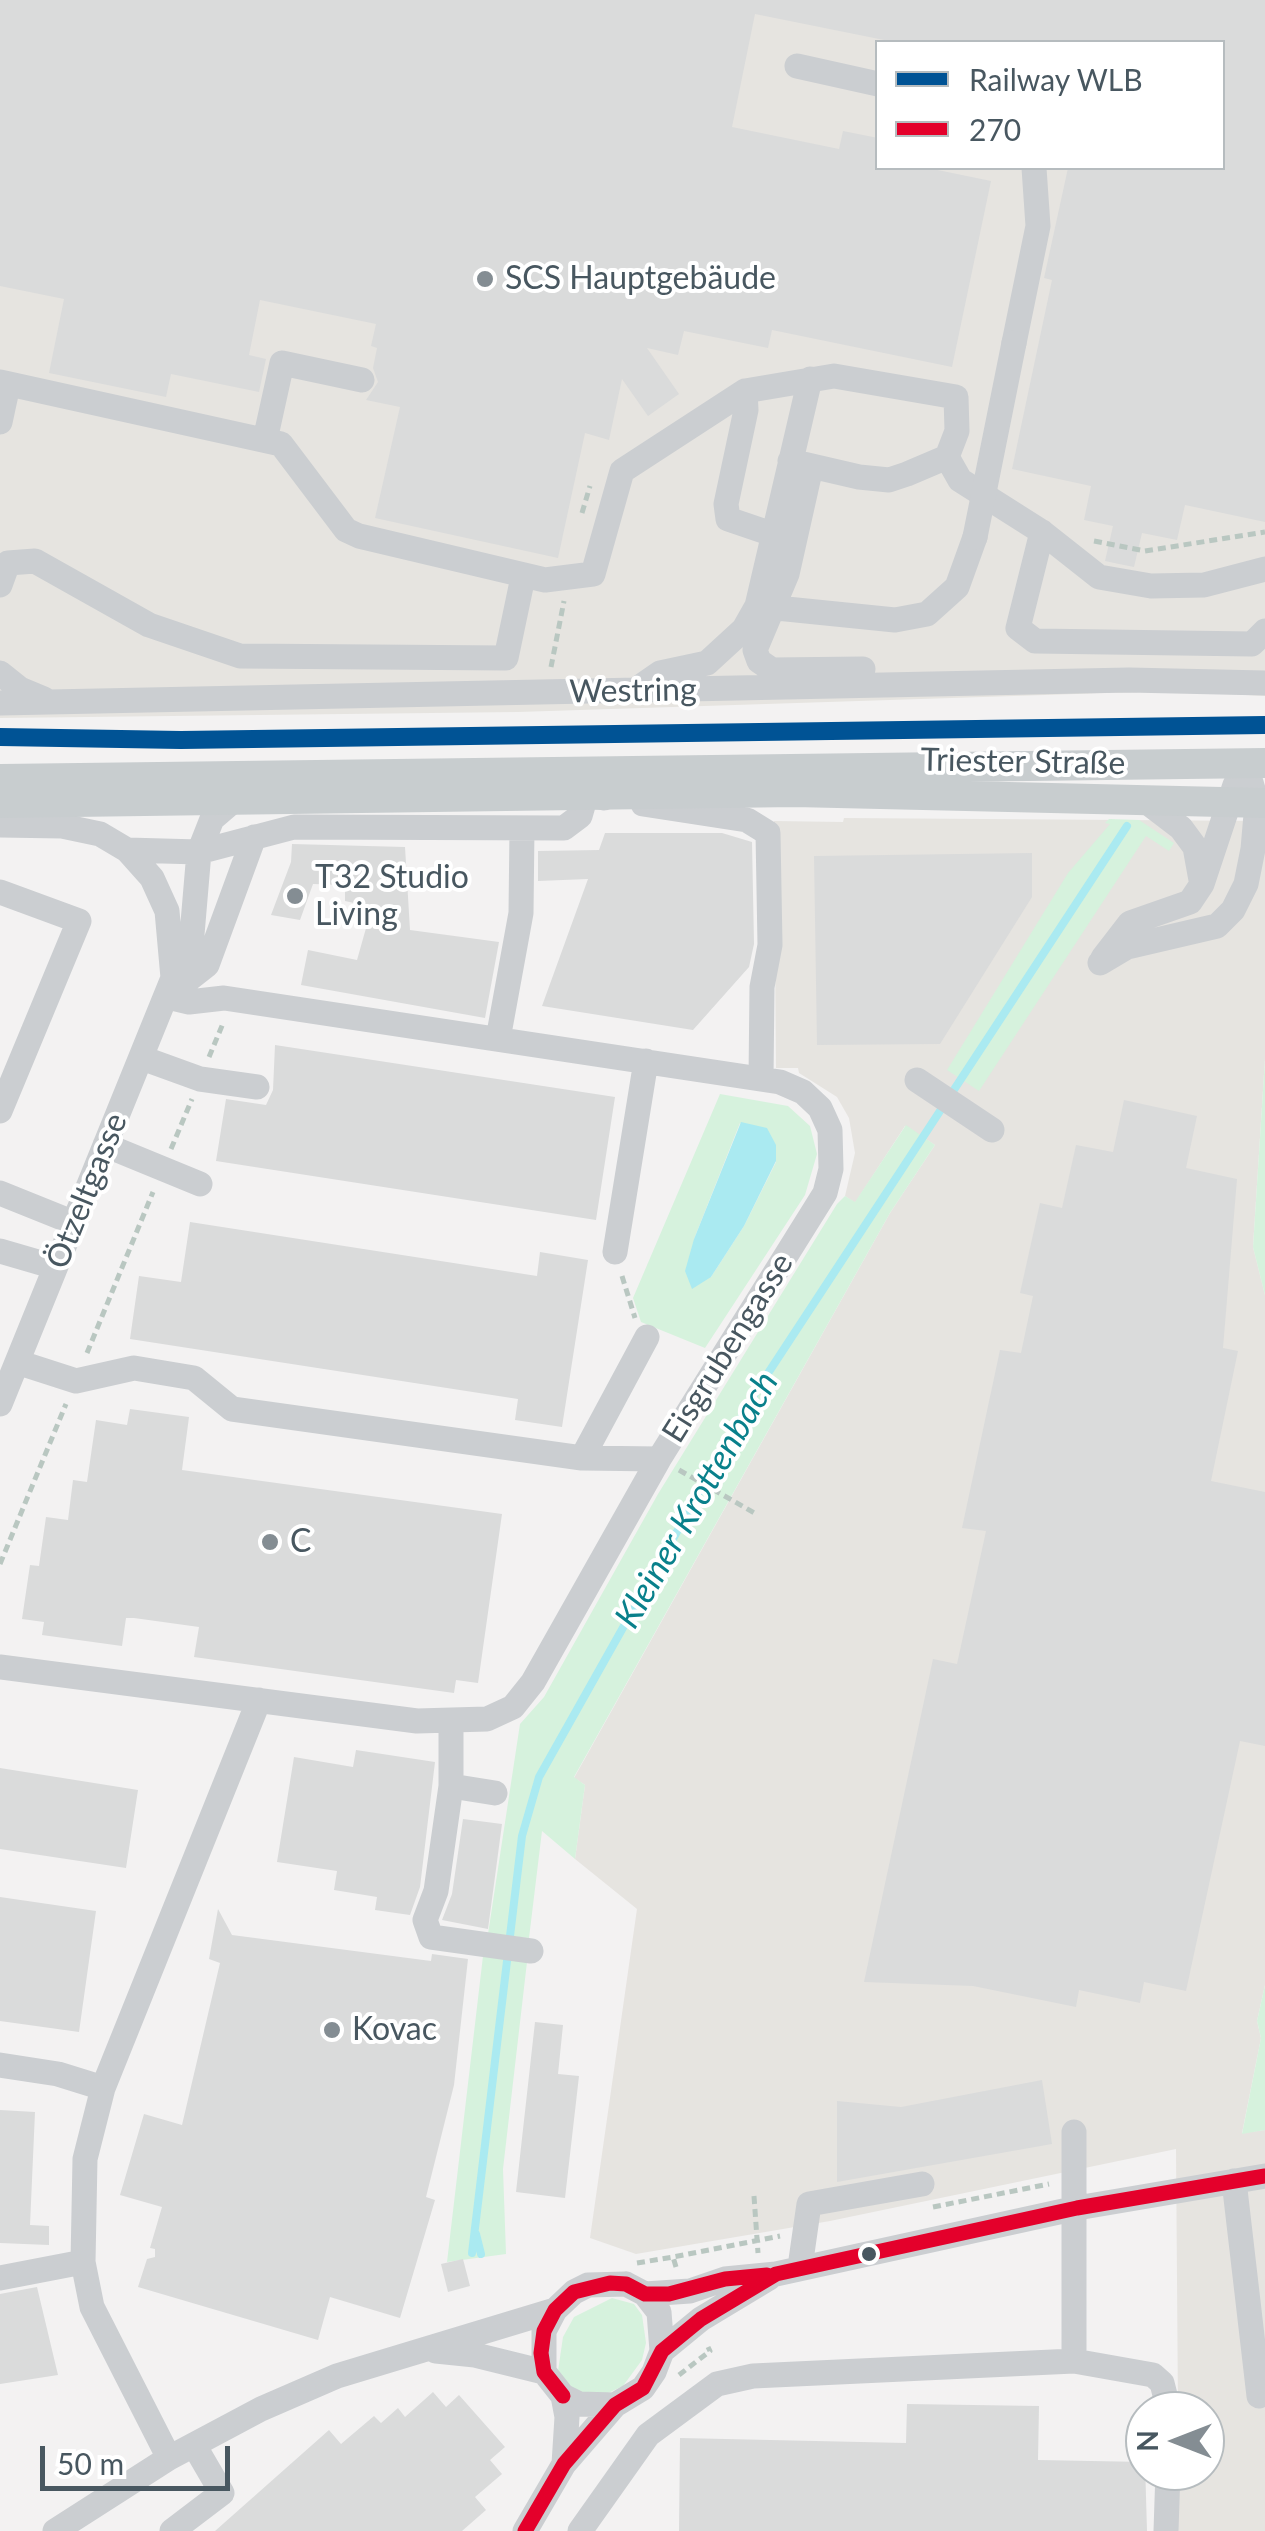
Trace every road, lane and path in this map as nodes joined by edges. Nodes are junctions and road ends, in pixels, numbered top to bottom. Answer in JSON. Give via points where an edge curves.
{"nodes":[{"id":1,"x":797,"y":66,"type":"dead end"},
{"id":2,"x":875,"y":83,"type":"edge"},
{"id":3,"x":1034,"y":170,"type":"edge"},
{"id":4,"x":810,"y":379,"type":"junction"},
{"id":5,"x":362,"y":380,"type":"dead end"},
{"id":6,"x":4,"y":384,"type":"edge"},
{"id":7,"x":745,"y":391,"type":"junction"},
{"id":8,"x":0,"y":422,"type":"edge"},
{"id":9,"x":264,"y":440,"type":"junction"},
{"id":10,"x":947,"y":457,"type":"junction"},
{"id":11,"x":800,"y":464,"type":"junction"},
{"id":12,"x":596,"y":479,"type":"dead end"},
{"id":13,"x":579,"y":525,"type":"dead end"},
{"id":14,"x":1042,"y":532,"type":"junction"},
{"id":15,"x":1265,"y":532,"type":"edge"},
{"id":16,"x":775,"y":535,"type":"junction"},
{"id":17,"x":1087,"y":539,"type":"dead end"},
{"id":18,"x":1265,"y":570,"type":"edge"},
{"id":19,"x":524,"y":576,"type":"junction"},
{"id":20,"x":569,"y":577,"type":"junction"},
{"id":21,"x":0,"y":585,"type":"edge"},
{"id":22,"x":764,"y":608,"type":"junction"},
{"id":23,"x":1265,"y":630,"type":"edge"},
{"id":24,"x":551,"y":667,"type":"dead end"},
{"id":25,"x":0,"y":673,"type":"edge"},
{"id":26,"x":1265,"y":682,"type":"edge"},
{"id":27,"x":894,"y":686,"type":"junction"},
{"id":28,"x":634,"y":691,"type":"junction"},
{"id":29,"x":54,"y":702,"type":"junction"},
{"id":30,"x":0,"y":703,"type":"edge"},
{"id":31,"x":1255,"y":763,"type":"edge"},
{"id":32,"x":0,"y":779,"type":"edge"},
{"id":33,"x":586,"y":795,"type":"junction"},
{"id":34,"x":1143,"y":799,"type":"junction"},
{"id":35,"x":233,"y":801,"type":"junction"},
{"id":36,"x":1250,"y":802,"type":"edge"},
{"id":37,"x":0,"y":803,"type":"edge"},
{"id":38,"x":0,"y":825,"type":"edge"},
{"id":39,"x":522,"y":828,"type":"junction"},
{"id":40,"x":254,"y":837,"type":"junction"},
{"id":41,"x":126,"y":850,"type":"junction"},
{"id":42,"x":199,"y":852,"type":"junction"},
{"id":43,"x":1202,"y":884,"type":"junction"},
{"id":44,"x":0,"y":892,"type":"edge"},
{"id":45,"x":170,"y":987,"type":"junction"},
{"id":46,"x":233,"y":999,"type":"junction"},
{"id":47,"x":498,"y":1040,"type":"junction"},
{"id":48,"x":142,"y":1058,"type":"junction"},
{"id":49,"x":646,"y":1061,"type":"junction"},
{"id":50,"x":761,"y":1078,"type":"junction"},
{"id":51,"x":200,"y":1079,"type":"junction"},
{"id":52,"x":923,"y":1084,"type":"dead end"},
{"id":53,"x":257,"y":1088,"type":"dead end"},
{"id":54,"x":0,"y":1111,"type":"edge"},
{"id":55,"x":992,"y":1130,"type":"dead end"},
{"id":56,"x":105,"y":1145,"type":"junction"},
{"id":57,"x":163,"y":1169,"type":"junction"},
{"id":58,"x":200,"y":1184,"type":"dead end"},
{"id":59,"x":0,"y":1194,"type":"edge"},
{"id":60,"x":72,"y":1222,"type":"junction"},
{"id":61,"x":0,"y":1251,"type":"edge"},
{"id":62,"x":615,"y":1252,"type":"joint"},
{"id":63,"x":55,"y":1267,"type":"junction"},
{"id":64,"x":648,"y":1338,"type":"joint"},
{"id":65,"x":17,"y":1362,"type":"junction"},
{"id":66,"x":76,"y":1381,"type":"junction"},
{"id":67,"x":0,"y":1404,"type":"edge"},
{"id":68,"x":582,"y":1458,"type":"junction"},
{"id":69,"x":665,"y":1463,"type":"junction"},
{"id":70,"x":758,"y":1514,"type":"dead end"},
{"id":71,"x":0,"y":1564,"type":"edge"},
{"id":72,"x":0,"y":1666,"type":"edge"},
{"id":73,"x":260,"y":1700,"type":"junction"},
{"id":74,"x":451,"y":1723,"type":"junction"},
{"id":75,"x":451,"y":1786,"type":"junction"},
{"id":76,"x":495,"y":1793,"type":"dead end"},
{"id":77,"x":532,"y":1950,"type":"dead end"},
{"id":78,"x":0,"y":2066,"type":"edge"},
{"id":79,"x":104,"y":2088,"type":"junction"},
{"id":80,"x":1074,"y":2132,"type":"dead end"},
{"id":81,"x":1265,"y":2176,"type":"edge"},
{"id":82,"x":1060,"y":2182,"type":"dead end"},
{"id":83,"x":1234,"y":2182,"type":"junction"},
{"id":84,"x":754,"y":2196,"type":"dead end"},
{"id":85,"x":927,"y":2196,"type":"joint"},
{"id":86,"x":1077,"y":2208,"type":"junction"},
{"id":87,"x":796,"y":2233,"type":"dead end"},
{"id":88,"x":756,"y":2240,"type":"junction"},
{"id":89,"x":83,"y":2262,"type":"junction"},
{"id":90,"x":780,"y":2272,"type":"junction"},
{"id":91,"x":0,"y":2278,"type":"edge"},
{"id":92,"x":680,"y":2281,"type":"dead end"},
{"id":93,"x":645,"y":2294,"type":"junction"},
{"id":94,"x":555,"y":2310,"type":"junction"},
{"id":95,"x":431,"y":2350,"type":"junction"},
{"id":96,"x":662,"y":2351,"type":"junction"},
{"id":97,"x":1074,"y":2361,"type":"junction"},
{"id":98,"x":544,"y":2372,"type":"junction"},
{"id":99,"x":1164,"y":2391,"type":"edge"},
{"id":100,"x":563,"y":2396,"type":"junction"},
{"id":101,"x":1259,"y":2396,"type":"dead end"},
{"id":102,"x":616,"y":2405,"type":"junction"},
{"id":103,"x":194,"y":2445,"type":"junction"},
{"id":104,"x":169,"y":2458,"type":"junction"},
{"id":105,"x":564,"y":2464,"type":"junction"},
{"id":106,"x":1167,"y":2491,"type":"edge"},
{"id":107,"x":55,"y":2531,"type":"edge"},
{"id":108,"x":172,"y":2531,"type":"edge"},
{"id":109,"x":525,"y":2531,"type":"edge"},
{"id":110,"x":580,"y":2531,"type":"edge"},
{"id":111,"x":1166,"y":2531,"type":"edge"}],
"edges":[{"from":1,"to":2,"type":"street"},
{"from":3,"to":22,"type":"street","bridge":true,"via":[[1038,226],[975,537],[956,587],[927,614],[894,620]]},
{"from":4,"to":7,"type":"street"},
{"from":4,"to":10,"type":"street","via":[[869,380],[956,397],[957,432]]},
{"from":4,"to":11,"type":"street"},
{"from":5,"to":9,"type":"street","via":[[282,363]]},
{"from":6,"to":8,"type":"street"},
{"from":6,"to":9,"type":"street"},
{"from":7,"to":16,"type":"street","via":[[728,519]]},
{"from":7,"to":20,"type":"street","via":[[622,471],[592,574]]},
{"from":9,"to":19,"type":"street","via":[[290,451],[346,530]]},
{"from":10,"to":11,"type":"street","via":[[889,480]]},
{"from":10,"to":14,"type":"street","via":[[960,480]]},
{"from":11,"to":16,"type":"street"},
{"from":11,"to":22,"type":"street","via":[[786,574]]},
{"from":12,"to":13,"type":"path","via":[[586,490]]},
{"from":14,"to":18,"type":"street","via":[[1099,577],[1134,583],[1204,585]]},
{"from":14,"to":23,"type":"street","via":[[1018,628],[1035,641],[1252,644]]},
{"from":15,"to":17,"type":"path","via":[[1145,551]]},
{"from":16,"to":22,"type":"street"},
{"from":19,"to":20,"type":"street"},
{"from":19,"to":21,"type":"street","via":[[506,658],[240,656],[150,625],[35,561],[8,563]]},
{"from":20,"to":24,"type":"path"},
{"from":22,"to":27,"type":"street","via":[[754,650],[772,670],[865,670]]},
{"from":22,"to":28,"type":"street","via":[[707,663],[660,673]]},
{"from":25,"to":29,"type":"street"},
{"from":26,"to":27,"type":"street","name":"Westring"},
{"from":27,"to":28,"type":"street","name":"Westring"},
{"from":28,"to":29,"type":"street","name":"Westring"},
{"from":29,"to":30,"type":"street","name":"Westring"},
{"from":31,"to":32,"type":"main road","name":"Triester Straße"},
{"from":31,"to":36,"type":"street"},
{"from":33,"to":34,"type":"main road","name":"Triester Straße"},
{"from":33,"to":35,"type":"main road","name":"Triester Straße"},
{"from":33,"to":39,"type":"street","via":[[580,816],[564,828]]},
{"from":33,"to":50,"type":"street","via":[[746,820],[768,833],[770,945],[762,987]]},
{"from":34,"to":36,"type":"main road","name":"Triester Straße"},
{"from":34,"to":43,"type":"street","via":[[1195,847]]},
{"from":35,"to":37,"type":"main road","name":"Triester Straße"},
{"from":35,"to":42,"type":"street","name":"Ötzeltgasse","via":[[212,820]]},
{"from":36,"to":43,"type":"street"},
{"from":36,"to":43,"type":"street","via":[[1246,884],[1233,910],[1217,926],[1126,948],[1100,963],[1130,924],[1181,909]]},
{"from":38,"to":41,"type":"street","name":"Ötzeltgasse","via":[[62,826],[100,834]]},
{"from":39,"to":40,"type":"street","via":[[294,826]]},
{"from":39,"to":47,"type":"street","via":[[520,913]]},
{"from":40,"to":42,"type":"street"},
{"from":40,"to":45,"type":"street","via":[[207,965]]},
{"from":41,"to":42,"type":"street"},
{"from":41,"to":45,"type":"street","name":"Ötzeltgasse","via":[[152,878],[167,911]]},
{"from":42,"to":45,"type":"street","name":"Ötzeltgasse","via":[[190,958]]},
{"from":44,"to":54,"type":"street","via":[[79,922]]},
{"from":45,"to":46,"type":"street","name":"Eisgrubengasse","via":[[188,1002]]},
{"from":45,"to":48,"type":"street","name":"Ötzeltgasse"},
{"from":46,"to":47,"type":"street","name":"Eisgrubengasse"},
{"from":46,"to":51,"type":"path"},
{"from":47,"to":49,"type":"street","name":"Eisgrubengasse"},
{"from":48,"to":51,"type":"street"},
{"from":48,"to":56,"type":"street","name":"Ötzeltgasse"},
{"from":49,"to":50,"type":"street","name":"Eisgrubengasse"},
{"from":49,"to":62,"type":"street"},
{"from":50,"to":69,"type":"street","name":"Eisgrubengasse","via":[[803,1092],[820,1108],[830,1130],[831,1169],[824,1192]]},
{"from":51,"to":53,"type":"street"},
{"from":51,"to":57,"type":"path"},
{"from":52,"to":55,"type":"street"},
{"from":56,"to":57,"type":"street"},
{"from":56,"to":60,"type":"street","name":"Ötzeltgasse"},
{"from":57,"to":58,"type":"street"},
{"from":57,"to":66,"type":"path"},
{"from":59,"to":60,"type":"street"},
{"from":60,"to":63,"type":"street","name":"Ötzeltgasse"},
{"from":61,"to":63,"type":"street"},
{"from":62,"to":64,"type":"path","via":[[636,1322]]},
{"from":63,"to":65,"type":"street","name":"Ötzeltgasse"},
{"from":64,"to":68,"type":"street"},
{"from":65,"to":66,"type":"street"},
{"from":65,"to":67,"type":"street","name":"Ötzeltgasse"},
{"from":66,"to":68,"type":"street","via":[[134,1368],[194,1378],[232,1409]]},
{"from":66,"to":71,"type":"path"},
{"from":68,"to":69,"type":"street"},
{"from":69,"to":70,"type":"path"},
{"from":69,"to":74,"type":"street","name":"Eisgrubengasse","via":[[533,1682],[513,1706],[487,1719]]},
{"from":72,"to":73,"type":"street","name":"Eisgrubengasse"},
{"from":73,"to":74,"type":"street","name":"Eisgrubengasse"},
{"from":73,"to":79,"type":"street"},
{"from":74,"to":75,"type":"street"},
{"from":75,"to":76,"type":"street"},
{"from":75,"to":77,"type":"street","via":[[436,1891],[425,1920],[431,1936]]},
{"from":78,"to":79,"type":"street"},
{"from":79,"to":89,"type":"street","via":[[85,2159]]},
{"from":80,"to":86,"type":"street"},
{"from":81,"to":83,"type":"street"},
{"from":82,"to":85,"type":"path"},
{"from":83,"to":86,"type":"street"},
{"from":83,"to":101,"type":"street"},
{"from":84,"to":88,"type":"path"},
{"from":85,"to":90,"type":"street","via":[[810,2204]]},
{"from":86,"to":90,"type":"street"},
{"from":86,"to":97,"type":"street"},
{"from":87,"to":88,"type":"path"},
{"from":88,"to":90,"type":"path"},
{"from":88,"to":92,"type":"path","via":[[673,2256]]},
{"from":89,"to":91,"type":"street"},
{"from":89,"to":104,"type":"street","via":[[92,2307]]},
{"from":90,"to":93,"type":"street"},
{"from":90,"to":96,"type":"street","via":[[700,2319]]},
{"from":93,"to":94,"type":"street","via":[[626,2284],[588,2285]]},
{"from":93,"to":96,"type":"street","via":[[659,2312]]},
{"from":94,"to":95,"type":"street"},
{"from":94,"to":98,"type":"street","via":[[544,2331]]},
{"from":95,"to":98,"type":"street"},
{"from":95,"to":103,"type":"street","via":[[338,2376]]},
{"from":96,"to":102,"type":"street","via":[[643,2388]]},
{"from":97,"to":99,"type":"street","via":[[1153,2375]]},
{"from":97,"to":110,"type":"street","via":[[753,2376],[718,2384],[648,2435]]},
{"from":98,"to":100,"type":"street"},
{"from":100,"to":102,"type":"street","via":[[594,2407]]},
{"from":100,"to":105,"type":"street"},
{"from":102,"to":105,"type":"street"},
{"from":103,"to":104,"type":"street"},
{"from":103,"to":108,"type":"street","via":[[222,2494]]},
{"from":104,"to":107,"type":"street"},
{"from":105,"to":109,"type":"street"},
{"from":106,"to":111,"type":"street"}]}
